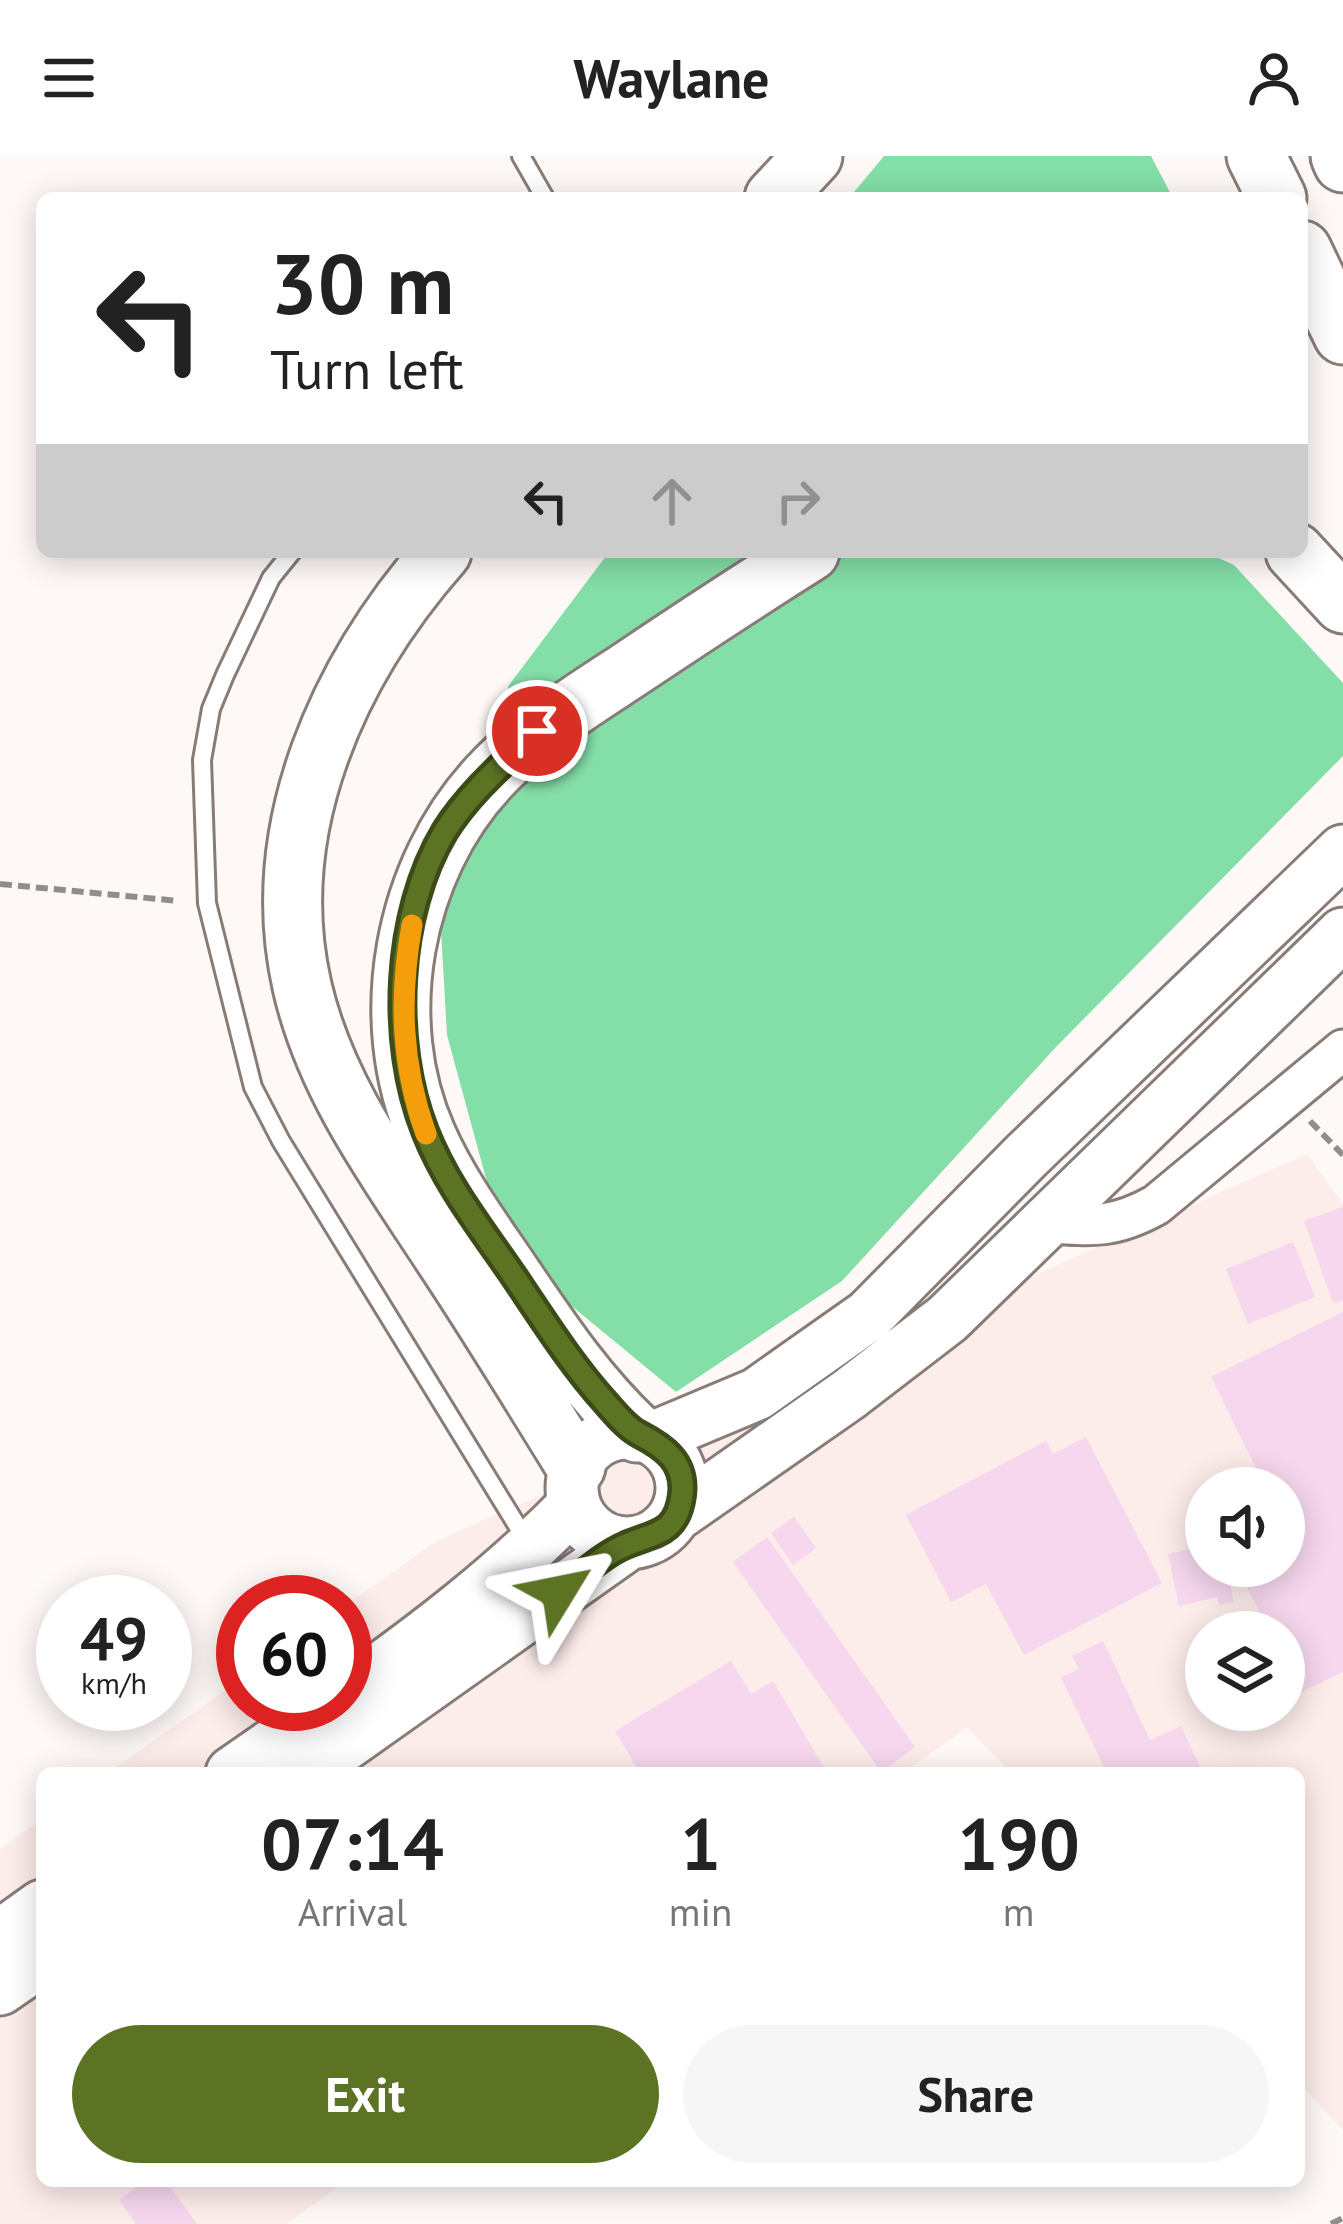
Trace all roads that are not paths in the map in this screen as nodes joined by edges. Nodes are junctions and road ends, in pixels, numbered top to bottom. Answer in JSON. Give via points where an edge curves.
{"nodes":[{"id":1,"x":521,"y":156,"type":"edge"},
{"id":2,"x":813,"y":156,"type":"edge"},
{"id":3,"x":1256,"y":156,"type":"edge"},
{"id":4,"x":542,"y":192,"type":"edge"},
{"id":5,"x":780,"y":192,"type":"edge"},
{"id":6,"x":1274,"y":192,"type":"edge"},
{"id":7,"x":1308,"y":262,"type":"edge"},
{"id":8,"x":1343,"y":335,"type":"edge"},
{"id":9,"x":287,"y":558,"type":"edge"},
{"id":10,"x":437,"y":558,"type":"edge"},
{"id":11,"x":801,"y":558,"type":"edge"},
{"id":12,"x":1301,"y":558,"type":"edge"},
{"id":13,"x":1343,"y":604,"type":"edge"},
{"id":14,"x":1343,"y":851,"type":"edge"},
{"id":15,"x":1343,"y":934,"type":"edge"},
{"id":16,"x":1343,"y":1050,"type":"edge"},
{"id":17,"x":1043,"y":1222,"type":"junction"},
{"id":18,"x":644,"y":1436,"type":"junction"},
{"id":19,"x":575,"y":1486,"type":"junction"},
{"id":20,"x":676,"y":1515,"type":"junction"},
{"id":21,"x":628,"y":1544,"type":"junction"},
{"id":22,"x":532,"y":1549,"type":"junction"},
{"id":23,"x":372,"y":1675,"type":"edge"},
{"id":24,"x":292,"y":1731,"type":"edge"},
{"id":25,"x":241,"y":1767,"type":"edge"},
{"id":26,"x":313,"y":1767,"type":"edge"},
{"id":27,"x":36,"y":1910,"type":"edge"},
{"id":28,"x":0,"y":1936,"type":"edge"},
{"id":29,"x":36,"y":1964,"type":"edge"},
{"id":30,"x":0,"y":1989,"type":"edge"}],
"edges":[{"from":1,"to":4,"type":"lane"},
{"from":2,"to":5,"type":"highway"},
{"from":3,"to":6,"type":"highway"},
{"from":7,"to":8,"type":"highway"},
{"from":9,"to":22,"type":"lane","via":[[211,709],[202,760],[207,903],[253,1087]]},
{"from":10,"to":19,"type":"highway","via":[[376,637],[335,711],[308,786],[293,913],[302,985],[352,1117]]},
{"from":11,"to":18,"type":"highway","via":[[537,731],[488,778],[445,832],[403,970],[409,1079],[448,1180],[566,1355]]},
{"from":12,"to":13,"type":"highway"},
{"from":14,"to":18,"type":"main road","via":[[869,1315],[757,1394]]},
{"from":15,"to":17,"type":"main road"},
{"from":16,"to":17,"type":"street","via":[[1156,1205],[1125,1222]]},
{"from":17,"to":20,"type":"main road","via":[[947,1318]]},
{"from":18,"to":19,"type":"main road","via":[[601,1439],[586,1451]]},
{"from":18,"to":20,"type":"main road","via":[[677,1464]]},
{"from":19,"to":21,"type":"main road","via":[[594,1533]]},
{"from":19,"to":22,"type":"main road"},
{"from":20,"to":21,"type":"main road","via":[[656,1536]]},
{"from":21,"to":26,"type":"main road"},
{"from":22,"to":23,"type":"main road"},
{"from":24,"to":25,"type":"main road"},
{"from":27,"to":28,"type":"main road"},
{"from":29,"to":30,"type":"main road"}]}
